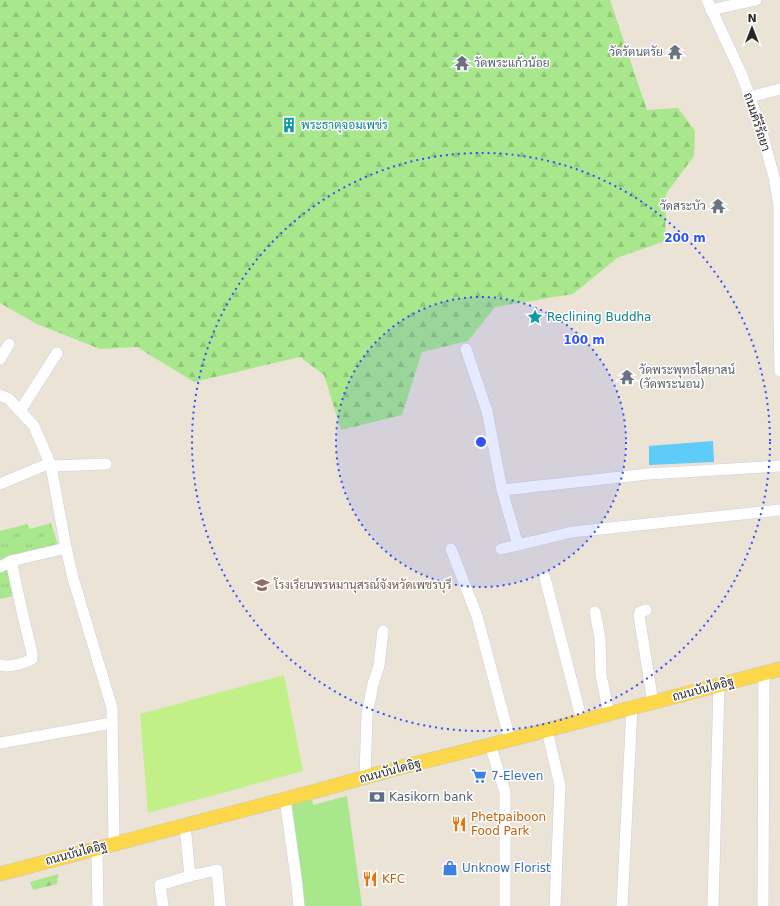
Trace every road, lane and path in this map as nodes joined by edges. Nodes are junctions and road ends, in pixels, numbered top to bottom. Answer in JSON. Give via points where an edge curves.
{"nodes":[{"id":1,"x":756,"y":0,"type":"edge"},
{"id":2,"x":709,"y":5,"type":"edge"},
{"id":3,"x":780,"y":89,"type":"edge"},
{"id":4,"x":750,"y":97,"type":"junction"},
{"id":5,"x":780,"y":206,"type":"edge"},
{"id":6,"x":780,"y":245,"type":"edge"},
{"id":7,"x":9,"y":344,"type":"dead end"},
{"id":8,"x":466,"y":349,"type":"dead end"},
{"id":9,"x":57,"y":353,"type":"dead end"},
{"id":10,"x":0,"y":359,"type":"edge"},
{"id":11,"x":780,"y":370,"type":"edge"},
{"id":12,"x":3,"y":399,"type":"edge"},
{"id":13,"x":20,"y":411,"type":"junction"},
{"id":14,"x":51,"y":464,"type":"junction"},
{"id":15,"x":106,"y":464,"type":"dead end"},
{"id":16,"x":780,"y":466,"type":"edge"},
{"id":17,"x":0,"y":484,"type":"edge"},
{"id":18,"x":502,"y":490,"type":"junction"},
{"id":19,"x":780,"y":510,"type":"edge"},
{"id":20,"x":518,"y":545,"type":"junction"},
{"id":21,"x":66,"y":548,"type":"junction"},
{"id":22,"x":452,"y":549,"type":"dead end"},
{"id":23,"x":501,"y":549,"type":"dead end"},
{"id":24,"x":11,"y":561,"type":"junction"},
{"id":25,"x":0,"y":567,"type":"edge"},
{"id":26,"x":545,"y":578,"type":"dead end"},
{"id":27,"x":646,"y":610,"type":"dead end"},
{"id":28,"x":595,"y":612,"type":"dead end"},
{"id":29,"x":383,"y":631,"type":"dead end"},
{"id":30,"x":0,"y":665,"type":"edge"},
{"id":31,"x":780,"y":669,"type":"edge"},
{"id":32,"x":764,"y":674,"type":"junction"},
{"id":33,"x":719,"y":685,"type":"junction"},
{"id":34,"x":653,"y":703,"type":"junction"},
{"id":35,"x":632,"y":708,"type":"junction"},
{"id":36,"x":609,"y":714,"type":"junction"},
{"id":37,"x":582,"y":721,"type":"junction"},
{"id":38,"x":112,"y":723,"type":"junction"},
{"id":39,"x":547,"y":730,"type":"junction"},
{"id":40,"x":510,"y":740,"type":"junction"},
{"id":41,"x":0,"y":743,"type":"edge"},
{"id":42,"x":490,"y":745,"type":"junction"},
{"id":43,"x":365,"y":777,"type":"junction"},
{"id":44,"x":285,"y":799,"type":"junction"},
{"id":45,"x":185,"y":825,"type":"junction"},
{"id":46,"x":114,"y":843,"type":"junction"},
{"id":47,"x":98,"y":847,"type":"junction"},
{"id":48,"x":0,"y":874,"type":"edge"},
{"id":49,"x":190,"y":876,"type":"junction"},
{"id":50,"x":98,"y":906,"type":"edge"},
{"id":51,"x":163,"y":906,"type":"edge"},
{"id":52,"x":220,"y":906,"type":"edge"},
{"id":53,"x":300,"y":906,"type":"edge"},
{"id":54,"x":505,"y":906,"type":"edge"},
{"id":55,"x":555,"y":906,"type":"edge"},
{"id":56,"x":622,"y":906,"type":"edge"},
{"id":57,"x":713,"y":906,"type":"edge"},
{"id":58,"x":763,"y":906,"type":"edge"}],
"edges":[{"from":1,"to":2,"type":"street"},
{"from":2,"to":4,"type":"street","name":"ถนนคีรีรัถยา"},
{"from":3,"to":4,"type":"street"},
{"from":4,"to":5,"type":"street","name":"ถนนคีรีรัถยา","via":[[759,122]]},
{"from":5,"to":6,"type":"street","name":"ถนนคีรีรัถยา"},
{"from":6,"to":11,"type":"street","name":"ถนนคีรีรัถยา"},
{"from":7,"to":10,"type":"street"},
{"from":8,"to":18,"type":"street","via":[[487,411]]},
{"from":9,"to":13,"type":"street"},
{"from":12,"to":13,"type":"street"},
{"from":13,"to":14,"type":"street","via":[[34,426]]},
{"from":14,"to":15,"type":"street"},
{"from":14,"to":17,"type":"street"},
{"from":14,"to":21,"type":"street"},
{"from":16,"to":18,"type":"street","via":[[648,474]]},
{"from":18,"to":20,"type":"street"},
{"from":19,"to":20,"type":"street","via":[[572,532]]},
{"from":20,"to":23,"type":"street"},
{"from":21,"to":24,"type":"street"},
{"from":21,"to":38,"type":"street","via":[[72,578],[110,700]]},
{"from":22,"to":40,"type":"street","via":[[477,616]]},
{"from":24,"to":25,"type":"street"},
{"from":24,"to":30,"type":"street","via":[[32,659]]},
{"from":26,"to":37,"type":"street"},
{"from":27,"to":34,"type":"street","via":[[639,615]]},
{"from":28,"to":36,"type":"street","via":[[602,658],[600,668]]},
{"from":29,"to":43,"type":"street","via":[[379,666],[367,714]]},
{"from":31,"to":32,"type":"main road","name":"ถนนบันไดอิฐ"},
{"from":32,"to":33,"type":"main road","name":"ถนนบันไดอิฐ"},
{"from":32,"to":58,"type":"street"},
{"from":33,"to":34,"type":"main road","name":"ถนนบันไดอิฐ"},
{"from":33,"to":57,"type":"street"},
{"from":34,"to":35,"type":"main road","name":"ถนนบันไดอิฐ"},
{"from":35,"to":36,"type":"main road","name":"ถนนบันไดอิฐ"},
{"from":35,"to":56,"type":"street"},
{"from":36,"to":37,"type":"main road","name":"ถนนบันไดอิฐ"},
{"from":37,"to":39,"type":"main road","name":"ถนนบันไดอิฐ"},
{"from":38,"to":41,"type":"street"},
{"from":38,"to":46,"type":"street"},
{"from":39,"to":40,"type":"main road","name":"ถนนบันไดอิฐ"},
{"from":39,"to":55,"type":"street","via":[[560,786]]},
{"from":40,"to":42,"type":"main road","name":"ถนนบันไดอิฐ"},
{"from":42,"to":43,"type":"main road","name":"ถนนบันไดอิฐ"},
{"from":42,"to":54,"type":"street","via":[[505,792]]},
{"from":43,"to":44,"type":"main road","name":"ถนนบันไดอิฐ"},
{"from":44,"to":45,"type":"main road","name":"ถนนบันไดอิฐ"},
{"from":44,"to":53,"type":"street"},
{"from":45,"to":46,"type":"main road","name":"ถนนบันไดอิฐ"},
{"from":45,"to":49,"type":"street"},
{"from":46,"to":47,"type":"main road","name":"ถนนบันไดอิฐ"},
{"from":47,"to":48,"type":"main road","name":"ถนนบันไดอิฐ"},
{"from":47,"to":50,"type":"street"},
{"from":49,"to":51,"type":"street","via":[[160,885]]},
{"from":49,"to":52,"type":"street","via":[[217,870]]}]}
